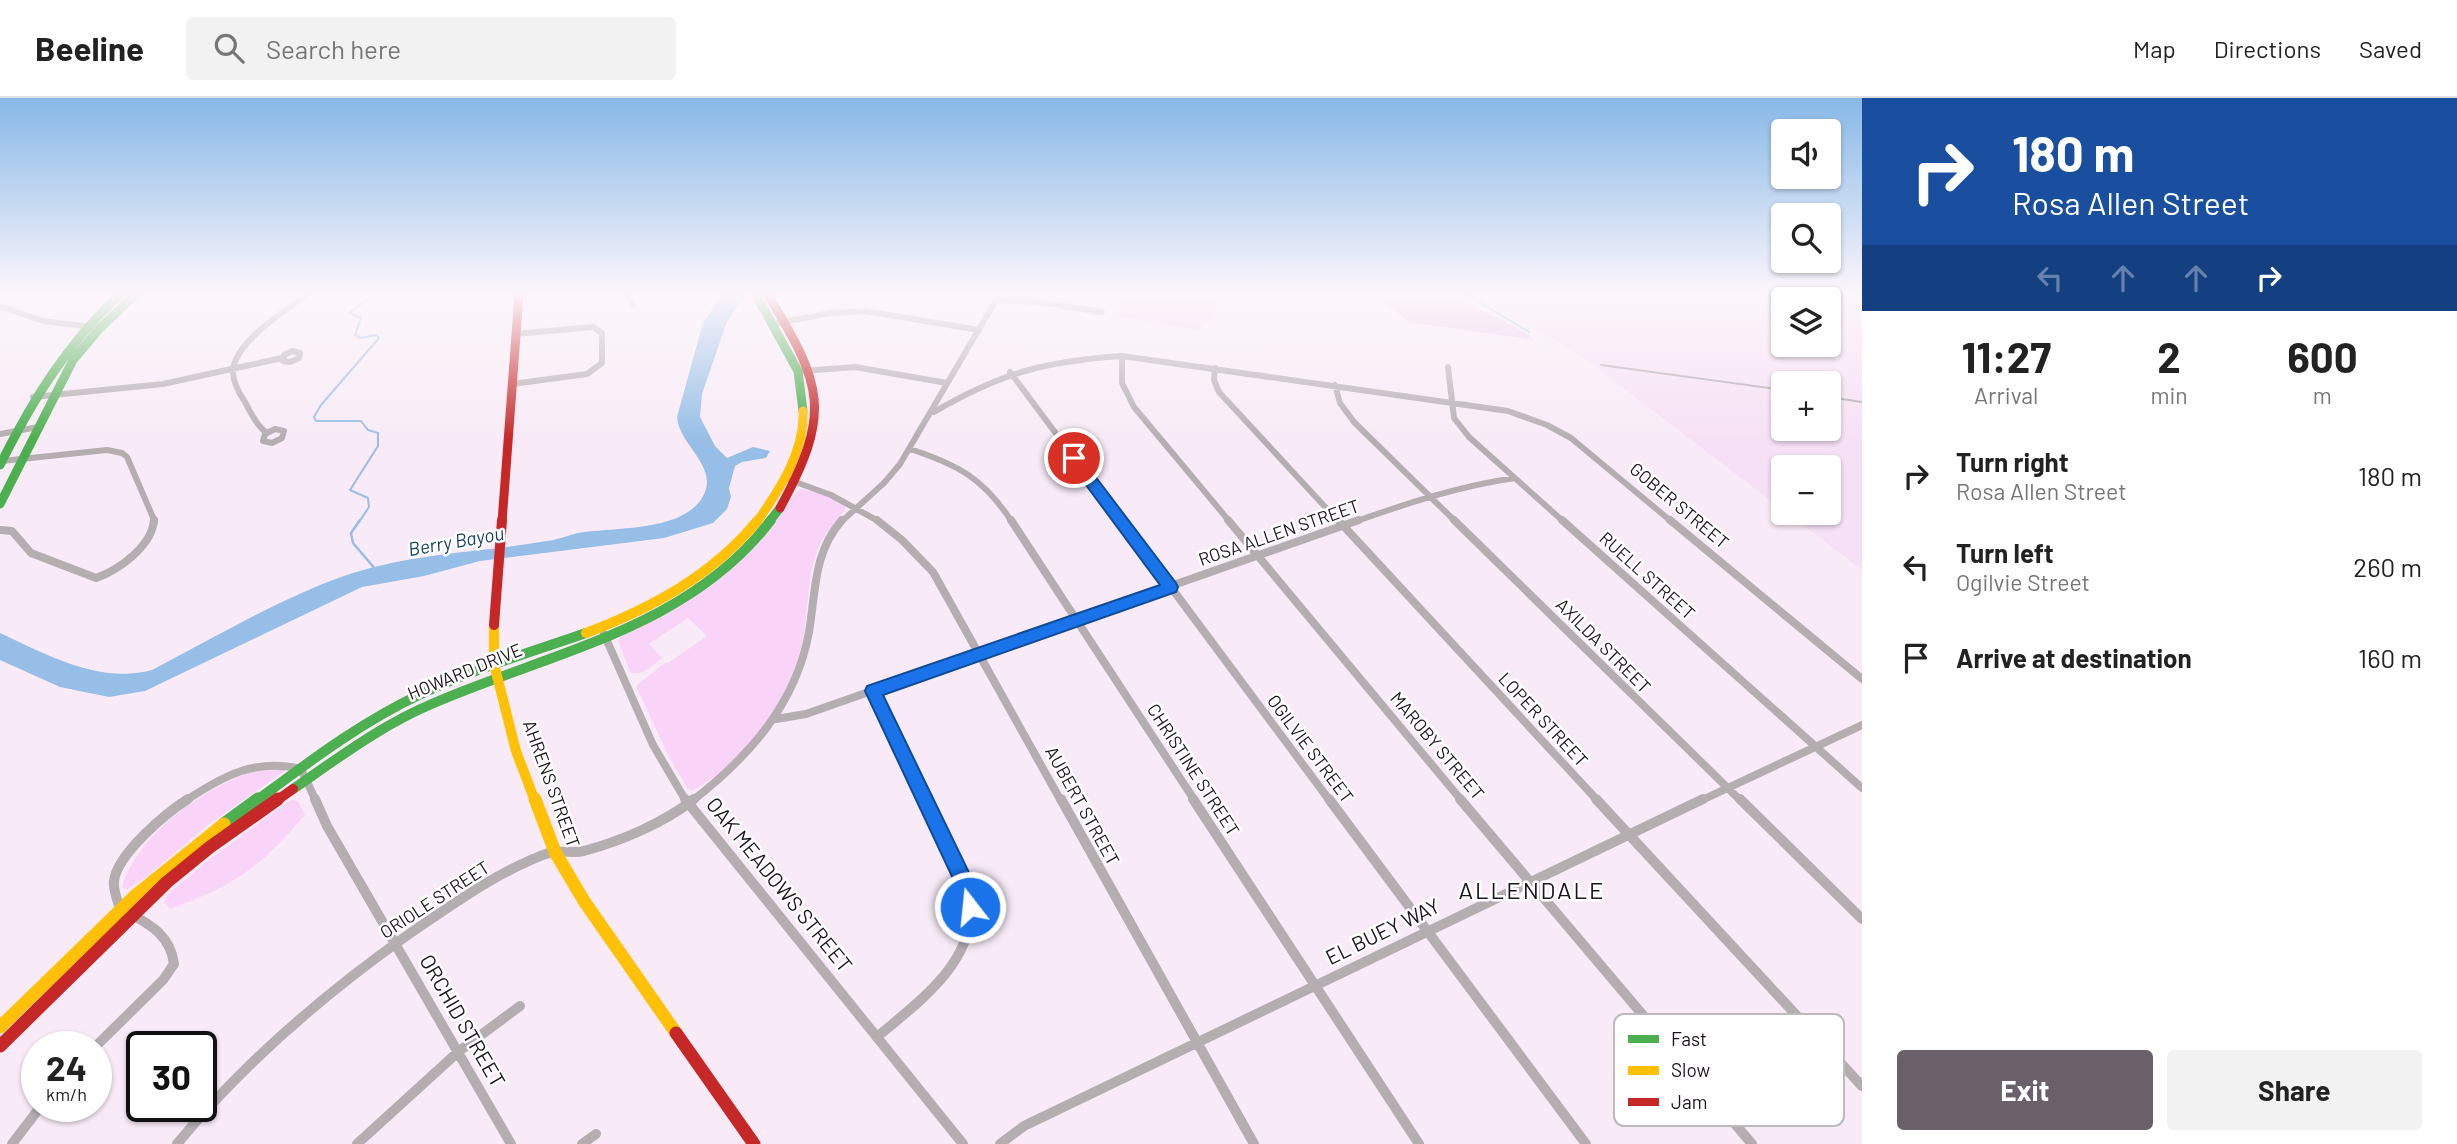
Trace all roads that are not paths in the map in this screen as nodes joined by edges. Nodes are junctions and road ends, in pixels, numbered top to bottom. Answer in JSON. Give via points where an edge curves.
{"nodes":[{"id":1,"x":71,"y":344,"type":"edge"},
{"id":2,"x":87,"y":344,"type":"edge"},
{"id":3,"x":246,"y":344,"type":"edge"},
{"id":4,"x":515,"y":344,"type":"edge"},
{"id":5,"x":602,"y":344,"type":"edge"},
{"id":6,"x":790,"y":344,"type":"edge"},
{"id":7,"x":971,"y":344,"type":"edge"},
{"id":8,"x":1122,"y":356,"type":"junction"},
{"id":9,"x":282,"y":358,"type":"dead end"},
{"id":10,"x":1448,"y":367,"type":"dead end"},
{"id":11,"x":1215,"y":368,"type":"junction"},
{"id":12,"x":232,"y":370,"type":"junction"},
{"id":13,"x":804,"y":371,"type":"junction"},
{"id":14,"x":1010,"y":372,"type":"junction"},
{"id":15,"x":947,"y":383,"type":"junction"},
{"id":16,"x":512,"y":384,"type":"junction"},
{"id":17,"x":1335,"y":386,"type":"junction"},
{"id":18,"x":54,"y":394,"type":"junction"},
{"id":19,"x":33,"y":397,"type":"junction"},
{"id":20,"x":1452,"y":403,"type":"junction"},
{"id":21,"x":933,"y":412,"type":"junction"},
{"id":22,"x":809,"y":424,"type":"junction"},
{"id":23,"x":38,"y":427,"type":"junction"},
{"id":24,"x":16,"y":431,"type":"junction"},
{"id":25,"x":267,"y":433,"type":"dead end"},
{"id":26,"x":0,"y":434,"type":"edge"},
{"id":27,"x":910,"y":449,"type":"junction"},
{"id":28,"x":24,"y":458,"type":"junction"},
{"id":29,"x":1,"y":463,"type":"edge"},
{"id":30,"x":1515,"y":478,"type":"junction"},
{"id":31,"x":785,"y":479,"type":"junction"},
{"id":32,"x":796,"y":482,"type":"junction"},
{"id":33,"x":1428,"y":496,"type":"junction"},
{"id":34,"x":0,"y":504,"type":"edge"},
{"id":35,"x":857,"y":506,"type":"junction"},
{"id":36,"x":1343,"y":527,"type":"junction"},
{"id":37,"x":0,"y":530,"type":"edge"},
{"id":38,"x":740,"y":549,"type":"junction"},
{"id":39,"x":1259,"y":556,"type":"junction"},
{"id":40,"x":1170,"y":587,"type":"junction"},
{"id":41,"x":1075,"y":619,"type":"junction"},
{"id":42,"x":603,"y":633,"type":"junction"},
{"id":43,"x":978,"y":654,"type":"junction"},
{"id":44,"x":496,"y":669,"type":"junction"},
{"id":45,"x":1862,"y":679,"type":"edge"},
{"id":46,"x":873,"y":691,"type":"junction"},
{"id":47,"x":776,"y":719,"type":"junction"},
{"id":48,"x":1862,"y":725,"type":"edge"},
{"id":49,"x":1816,"y":747,"type":"junction"},
{"id":50,"x":301,"y":769,"type":"junction"},
{"id":51,"x":305,"y":781,"type":"junction"},
{"id":52,"x":1862,"y":788,"type":"edge"},
{"id":53,"x":1729,"y":789,"type":"junction"},
{"id":54,"x":688,"y":804,"type":"junction"},
{"id":55,"x":1629,"y":834,"type":"junction"},
{"id":56,"x":555,"y":852,"type":"junction"},
{"id":57,"x":1530,"y":883,"type":"junction"},
{"id":58,"x":120,"y":908,"type":"junction"},
{"id":59,"x":132,"y":914,"type":"junction"},
{"id":60,"x":1862,"y":919,"type":"edge"},
{"id":61,"x":1426,"y":931,"type":"junction"},
{"id":62,"x":396,"y":943,"type":"junction"},
{"id":63,"x":1316,"y":986,"type":"junction"},
{"id":64,"x":520,"y":1006,"type":"dead end"},
{"id":65,"x":1641,"y":1014,"type":"edge"},
{"id":66,"x":1795,"y":1014,"type":"edge"},
{"id":67,"x":0,"y":1027,"type":"edge"},
{"id":68,"x":111,"y":1031,"type":"edge"},
{"id":69,"x":877,"y":1037,"type":"junction"},
{"id":70,"x":1197,"y":1042,"type":"junction"},
{"id":71,"x":0,"y":1046,"type":"edge"},
{"id":72,"x":458,"y":1052,"type":"junction"},
{"id":73,"x":1844,"y":1067,"type":"edge"},
{"id":74,"x":1862,"y":1086,"type":"edge"},
{"id":75,"x":29,"y":1122,"type":"edge"},
{"id":76,"x":1737,"y":1126,"type":"edge"},
{"id":77,"x":596,"y":1134,"type":"dead end"},
{"id":78,"x":12,"y":1144,"type":"edge"},
{"id":79,"x":177,"y":1144,"type":"edge"},
{"id":80,"x":357,"y":1144,"type":"edge"},
{"id":81,"x":511,"y":1144,"type":"edge"},
{"id":82,"x":582,"y":1144,"type":"edge"},
{"id":83,"x":754,"y":1144,"type":"edge"},
{"id":84,"x":962,"y":1144,"type":"edge"},
{"id":85,"x":1000,"y":1144,"type":"edge"},
{"id":86,"x":1254,"y":1144,"type":"edge"},
{"id":87,"x":1419,"y":1144,"type":"edge"},
{"id":88,"x":1586,"y":1144,"type":"edge"},
{"id":89,"x":1752,"y":1144,"type":"edge"}],
"edges":[{"from":1,"to":19,"type":"main road"},
{"from":2,"to":18,"type":"main road"},
{"from":3,"to":12,"type":"street","via":[[234,357]]},
{"from":4,"to":16,"type":"main road","name":"AHRENS STREET"},
{"from":5,"to":16,"type":"street","via":[[601,363],[587,374]]},
{"from":6,"to":13,"type":"main road","name":"HOWARD DRIVE"},
{"from":7,"to":15,"type":"street","name":"ORIOLE STREET"},
{"from":8,"to":11,"type":"street","name":"GOBER STREET"},
{"from":8,"to":14,"type":"street","name":"GOBER STREET","via":[[1061,360]]},
{"from":8,"to":39,"type":"street","name":"MAROBY STREET","via":[[1122,383],[1134,407]]},
{"from":9,"to":12,"type":"street"},
{"from":10,"to":20,"type":"street","name":"RUELL STREET"},
{"from":11,"to":17,"type":"street","name":"GOBER STREET"},
{"from":11,"to":36,"type":"street","name":"LOPER STREET","via":[[1219,392]]},
{"from":12,"to":18,"type":"street","via":[[163,384]]},
{"from":12,"to":25,"type":"street","via":[[233,380]]},
{"from":13,"to":15,"type":"street","via":[[855,367]]},
{"from":13,"to":22,"type":"main road","name":"HOWARD DRIVE","via":[[816,409]]},
{"from":14,"to":21,"type":"street","name":"GOBER STREET"},
{"from":14,"to":40,"type":"street","name":"OGILVIE STREET"},
{"from":15,"to":21,"type":"street","name":"ORIOLE STREET"},
{"from":16,"to":44,"type":"main road","name":"AHRENS STREET","via":[[494,609]]},
{"from":17,"to":20,"type":"street","name":"GOBER STREET"},
{"from":17,"to":33,"type":"street","name":"AXILDA STREET","via":[[1340,403],[1354,422]]},
{"from":18,"to":19,"type":"street"},
{"from":18,"to":23,"type":"main road"},
{"from":19,"to":24,"type":"main road"},
{"from":20,"to":30,"type":"street","name":"RUELL STREET","via":[[1454,418],[1469,438]]},
{"from":20,"to":45,"type":"street","name":"GOBER STREET","via":[[1508,411],[1571,438]]},
{"from":21,"to":27,"type":"street","name":"ORIOLE STREET"},
{"from":22,"to":31,"type":"main road","name":"HOWARD DRIVE"},
{"from":22,"to":32,"type":"main road","name":"HOWARD DRIVE"},
{"from":23,"to":24,"type":"street"},
{"from":23,"to":28,"type":"main road"},
{"from":24,"to":26,"type":"street"},
{"from":24,"to":29,"type":"main road"},
{"from":27,"to":35,"type":"street","name":"ORIOLE STREET","via":[[883,484]]},
{"from":27,"to":41,"type":"street","name":"CHRISTINE STREET","via":[[973,475],[995,496]]},
{"from":28,"to":29,"type":"street"},
{"from":28,"to":34,"type":"main road"},
{"from":28,"to":37,"type":"street","via":[[107,450],[122,453],[155,522],[153,530],[119,567],[96,578],[31,553],[12,531]]},
{"from":30,"to":33,"type":"street","name":"ROSA ALLEN STREET"},
{"from":30,"to":49,"type":"street","name":"RUELL STREET"},
{"from":31,"to":32,"type":"street","name":"AUBERT STREET"},
{"from":31,"to":38,"type":"main road","name":"HOWARD DRIVE"},
{"from":32,"to":35,"type":"street","name":"AUBERT STREET"},
{"from":32,"to":38,"type":"main road","name":"HOWARD DRIVE","via":[[772,522]]},
{"from":33,"to":36,"type":"street","name":"ROSA ALLEN STREET"},
{"from":33,"to":53,"type":"street","name":"AXILDA STREET"},
{"from":35,"to":43,"type":"street","name":"AUBERT STREET","via":[[916,551],[933,572]]},
{"from":35,"to":47,"type":"street","name":"ORIOLE STREET","via":[[832,531],[818,559],[799,672]]},
{"from":36,"to":39,"type":"street","name":"ROSA ALLEN STREET"},
{"from":36,"to":55,"type":"street","name":"LOPER STREET"},
{"from":38,"to":42,"type":"main road","name":"HOWARD DRIVE"},
{"from":39,"to":40,"type":"street","name":"ROSA ALLEN STREET"},
{"from":39,"to":57,"type":"street","name":"MAROBY STREET"},
{"from":40,"to":41,"type":"street","name":"ROSA ALLEN STREET"},
{"from":40,"to":61,"type":"street","name":"OGILVIE STREET"},
{"from":41,"to":43,"type":"street","name":"ROSA ALLEN STREET"},
{"from":41,"to":63,"type":"street","name":"CHRISTINE STREET"},
{"from":42,"to":44,"type":"main road","name":"HOWARD DRIVE"},
{"from":42,"to":54,"type":"street","name":"OAK MEADOWS STREET","via":[[653,745]]},
{"from":43,"to":46,"type":"street","name":"ROSA ALLEN STREET"},
{"from":43,"to":70,"type":"street","name":"AUBERT STREET"},
{"from":44,"to":50,"type":"main road","name":"HOWARD DRIVE","via":[[418,695]]},
{"from":44,"to":51,"type":"main road","name":"HOWARD DRIVE","via":[[412,712]]},
{"from":44,"to":56,"type":"main road","name":"AHRENS STREET","via":[[516,751]]},
{"from":46,"to":47,"type":"street","name":"ROSA ALLEN STREET","via":[[806,714]]},
{"from":46,"to":69,"type":"street","via":[[967,887],[970,907],[967,940],[948,975]]},
{"from":47,"to":54,"type":"street","name":"ORIOLE STREET","via":[[742,758]]},
{"from":48,"to":49,"type":"street","name":"EL BUEY WAY"},
{"from":49,"to":52,"type":"street","name":"RUELL STREET"},
{"from":49,"to":53,"type":"street","name":"EL BUEY WAY"},
{"from":50,"to":51,"type":"street","name":"ORCHID STREET"},
{"from":50,"to":58,"type":"main road","name":"HOWARD DRIVE","via":[[180,855]]},
{"from":50,"to":58,"type":"street","via":[[281,763],[247,768],[202,789],[167,814],[122,862],[114,880]]},
{"from":51,"to":59,"type":"main road","name":"HOWARD DRIVE","via":[[202,853]]},
{"from":51,"to":62,"type":"street","name":"ORCHID STREET"},
{"from":53,"to":55,"type":"street","name":"EL BUEY WAY"},
{"from":53,"to":60,"type":"street","name":"AXILDA STREET"},
{"from":54,"to":56,"type":"street","name":"ORIOLE STREET","via":[[573,854]]},
{"from":54,"to":69,"type":"street","name":"OAK MEADOWS STREET"},
{"from":55,"to":57,"type":"street","name":"EL BUEY WAY"},
{"from":55,"to":66,"type":"street","name":"LOPER STREET"},
{"from":56,"to":62,"type":"street","name":"ORIOLE STREET","via":[[481,885]]},
{"from":56,"to":83,"type":"main road","name":"AHRENS STREET","via":[[584,901]]},
{"from":57,"to":61,"type":"street","name":"EL BUEY WAY"},
{"from":57,"to":65,"type":"street","name":"MAROBY STREET"},
{"from":58,"to":59,"type":"street"},
{"from":58,"to":67,"type":"main road","name":"HOWARD DRIVE"},
{"from":59,"to":68,"type":"street","via":[[163,933],[174,964]]},
{"from":59,"to":71,"type":"main road","name":"HOWARD DRIVE"},
{"from":61,"to":63,"type":"street","name":"EL BUEY WAY"},
{"from":61,"to":88,"type":"street","name":"OGILVIE STREET"},
{"from":62,"to":72,"type":"street","name":"ORCHID STREET"},
{"from":62,"to":79,"type":"street","name":"ORIOLE STREET","via":[[334,988],[271,1043]]},
{"from":63,"to":70,"type":"street","name":"EL BUEY WAY"},
{"from":63,"to":87,"type":"street","name":"CHRISTINE STREET"},
{"from":64,"to":72,"type":"street"},
{"from":69,"to":84,"type":"street","name":"OAK MEADOWS STREET"},
{"from":70,"to":85,"type":"street","name":"EL BUEY WAY","via":[[1024,1126]]},
{"from":70,"to":86,"type":"street","name":"AUBERT STREET"},
{"from":72,"to":80,"type":"street"},
{"from":72,"to":81,"type":"street","name":"ORCHID STREET"},
{"from":73,"to":74,"type":"street","name":"LOPER STREET"},
{"from":75,"to":78,"type":"street"},
{"from":76,"to":89,"type":"street","name":"MAROBY STREET"},
{"from":77,"to":82,"type":"street"}]}
